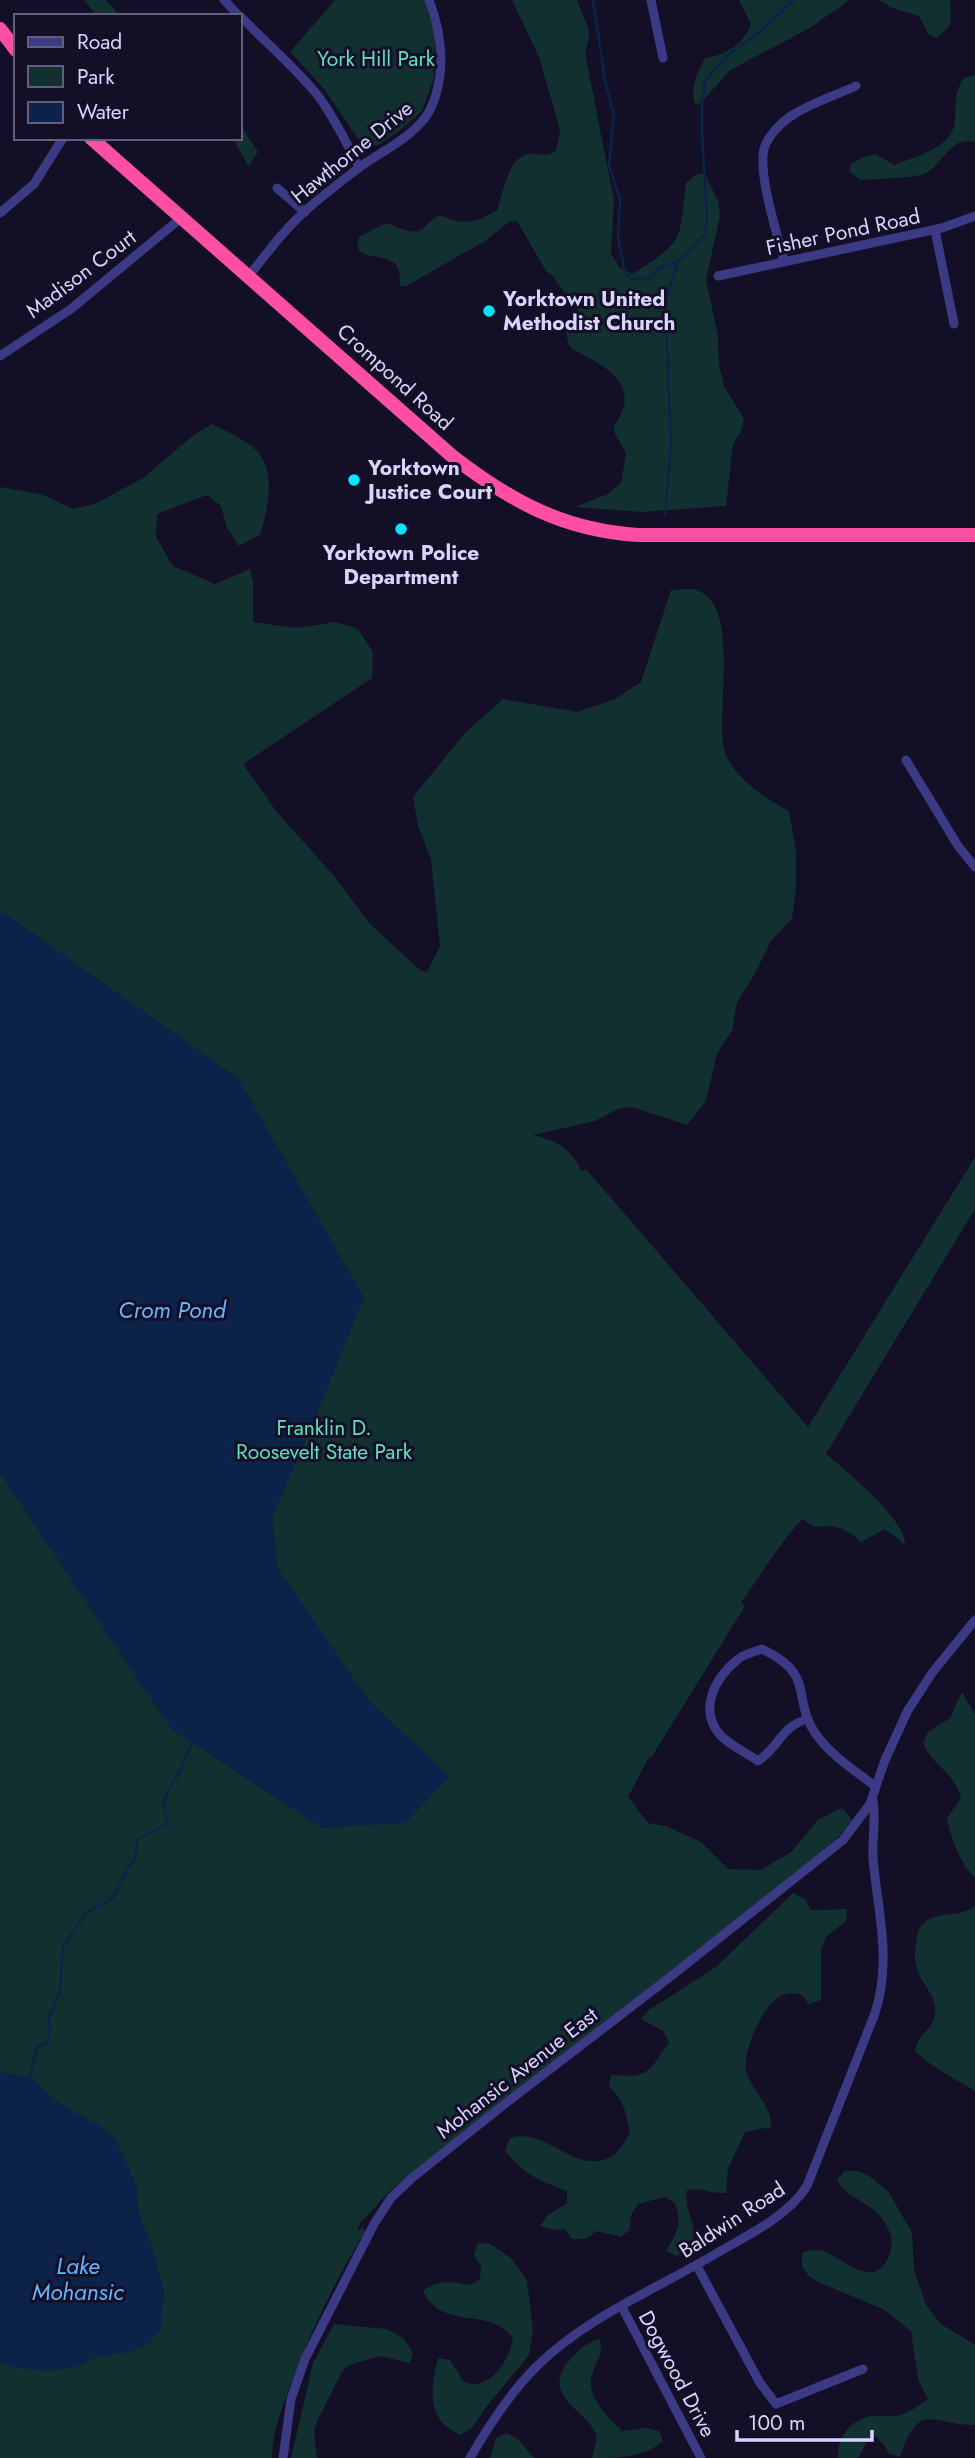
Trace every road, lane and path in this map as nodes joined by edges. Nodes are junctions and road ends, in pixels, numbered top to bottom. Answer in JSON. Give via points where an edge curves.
{"nodes":[{"id":1,"x":224,"y":0,"type":"edge"},
{"id":2,"x":429,"y":0,"type":"edge"},
{"id":3,"x":651,"y":0,"type":"edge"},
{"id":4,"x":238,"y":14,"type":"edge"},
{"id":5,"x":242,"y":18,"type":"edge"},
{"id":6,"x":0,"y":29,"type":"edge"},
{"id":7,"x":14,"y":47,"type":"edge"},
{"id":8,"x":663,"y":58,"type":"dead end"},
{"id":9,"x":856,"y":86,"type":"dead end"},
{"id":10,"x":63,"y":140,"type":"edge"},
{"id":11,"x":92,"y":140,"type":"edge"},
{"id":12,"x":359,"y":167,"type":"junction"},
{"id":13,"x":277,"y":188,"type":"dead end"},
{"id":14,"x":305,"y":212,"type":"junction"},
{"id":15,"x":0,"y":213,"type":"edge"},
{"id":16,"x":975,"y":216,"type":"edge"},
{"id":17,"x":181,"y":218,"type":"junction"},
{"id":18,"x":935,"y":230,"type":"junction"},
{"id":19,"x":784,"y":262,"type":"junction"},
{"id":20,"x":249,"y":275,"type":"junction"},
{"id":21,"x":718,"y":276,"type":"dead end"},
{"id":22,"x":954,"y":324,"type":"dead end"},
{"id":23,"x":0,"y":356,"type":"edge"},
{"id":24,"x":975,"y":535,"type":"edge"},
{"id":25,"x":906,"y":760,"type":"dead end"},
{"id":26,"x":975,"y":867,"type":"edge"},
{"id":27,"x":975,"y":1620,"type":"edge"},
{"id":28,"x":808,"y":1719,"type":"junction"},
{"id":29,"x":875,"y":1792,"type":"junction"},
{"id":30,"x":696,"y":2266,"type":"junction"},
{"id":31,"x":622,"y":2307,"type":"junction"},
{"id":32,"x":863,"y":2369,"type":"dead end"},
{"id":33,"x":283,"y":2458,"type":"edge"},
{"id":34,"x":470,"y":2458,"type":"edge"},
{"id":35,"x":701,"y":2458,"type":"edge"}],
"edges":[{"from":1,"to":4,"type":"street"},
{"from":2,"to":12,"type":"street","name":"Hawthorne Drive","via":[[442,48],[429,112]]},
{"from":3,"to":8,"type":"street"},
{"from":5,"to":12,"type":"street","via":[[319,98]]},
{"from":6,"to":7,"type":"highway"},
{"from":9,"to":19,"type":"street","via":[[794,113],[767,141],[765,179]]},
{"from":10,"to":15,"type":"street","via":[[34,184]]},
{"from":11,"to":17,"type":"highway","name":"Crompond Road"},
{"from":12,"to":14,"type":"street","name":"Hawthorne Drive"},
{"from":13,"to":14,"type":"street"},
{"from":14,"to":20,"type":"street","name":"Hawthorne Drive"},
{"from":16,"to":18,"type":"street","name":"Fisher Pond Road"},
{"from":17,"to":20,"type":"highway","name":"Crompond Road"},
{"from":17,"to":23,"type":"street","name":"Madison Court","via":[[71,309]]},
{"from":18,"to":19,"type":"street","name":"Fisher Pond Road"},
{"from":18,"to":22,"type":"street"},
{"from":19,"to":21,"type":"street","name":"Fisher Pond Road"},
{"from":20,"to":24,"type":"highway","name":"Crompond Road","via":[[452,456],[495,488],[558,519],[638,535]]},
{"from":25,"to":26,"type":"street"},
{"from":27,"to":29,"type":"street","name":"Baldwin Road","via":[[908,1710]]},
{"from":28,"to":28,"type":"street","via":[[795,1671],[762,1649],[738,1658],[710,1693],[709,1712],[722,1736],[758,1761],[770,1754],[793,1723]]},
{"from":28,"to":29,"type":"street","via":[[818,1737]]},
{"from":29,"to":30,"type":"street","name":"Baldwin Road","via":[[873,1861],[884,1961],[875,2013],[801,2195]]},
{"from":29,"to":33,"type":"street","name":"Mohansic Avenue East","via":[[854,1827],[827,1854],[496,2110],[391,2198],[305,2359],[291,2399]]},
{"from":30,"to":31,"type":"street","name":"Baldwin Road"},
{"from":30,"to":32,"type":"street","via":[[776,2404]]},
{"from":31,"to":34,"type":"street","name":"Baldwin Road","via":[[537,2367],[498,2412]]},
{"from":31,"to":35,"type":"street","name":"Dogwood Drive"}]}
